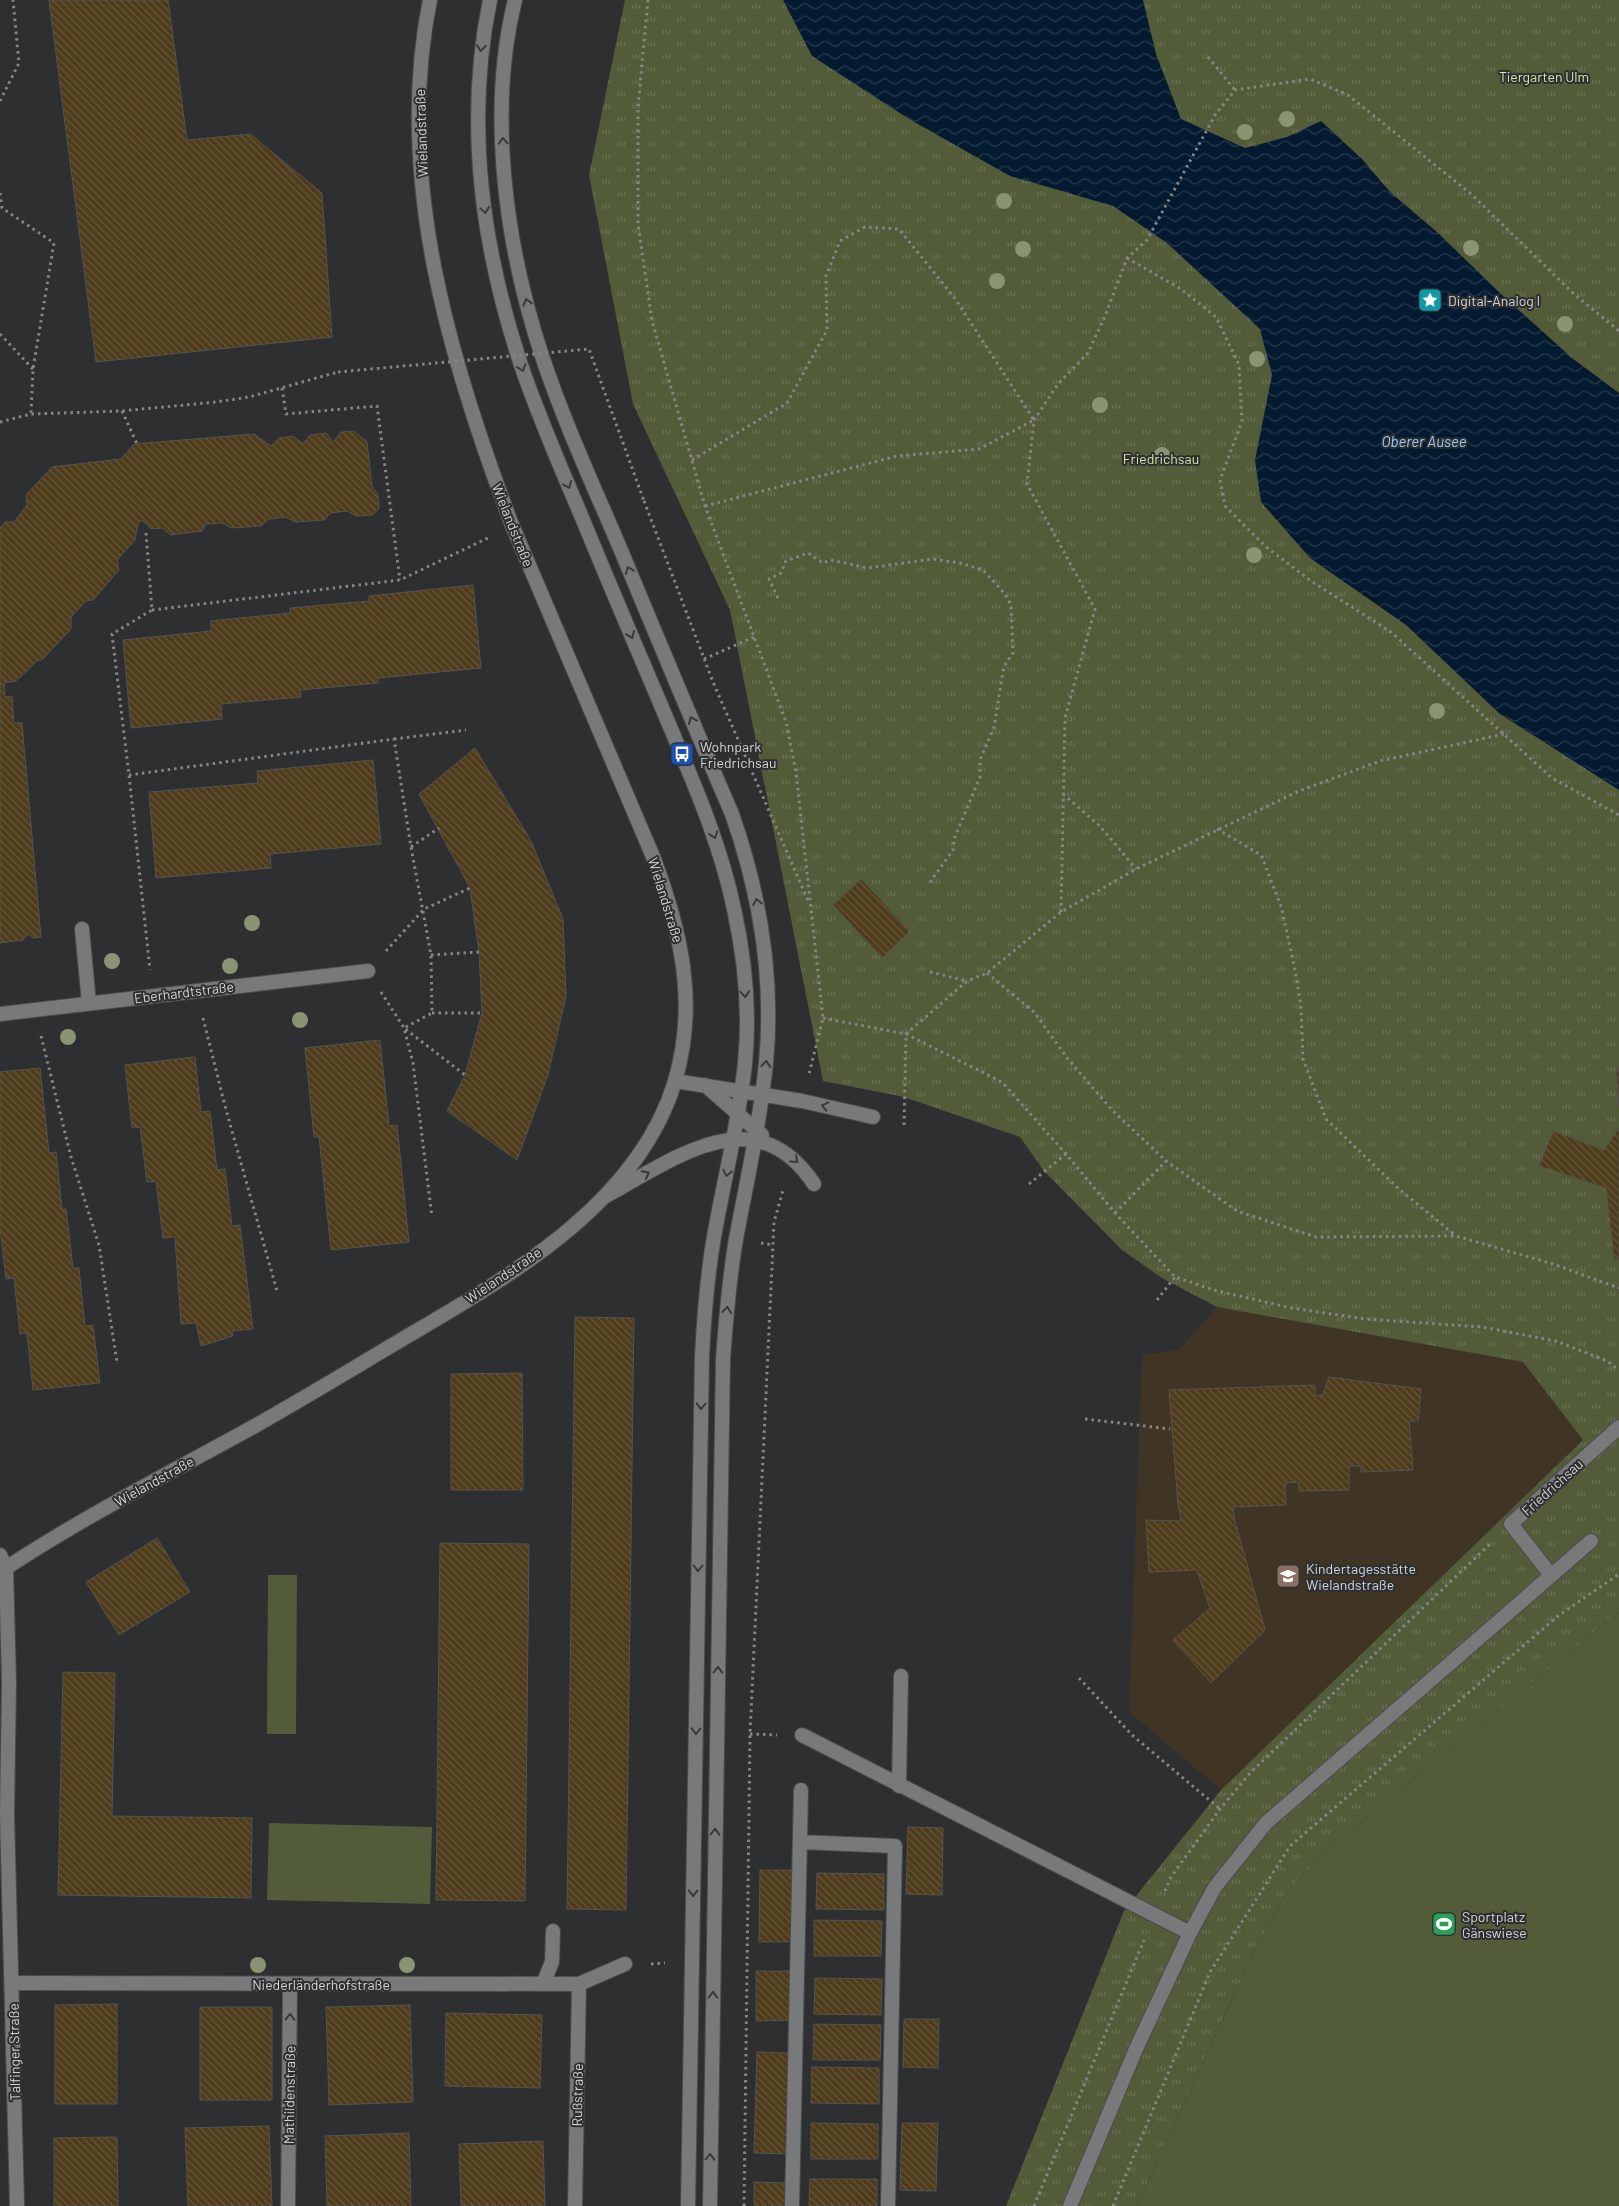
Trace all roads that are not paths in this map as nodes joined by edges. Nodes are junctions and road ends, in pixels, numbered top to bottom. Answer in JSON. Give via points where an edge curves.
{"nodes":[{"id":1,"x":430,"y":0,"type":"edge"},
{"id":2,"x":490,"y":0,"type":"edge"},
{"id":3,"x":515,"y":0,"type":"edge"},
{"id":4,"x":82,"y":929,"type":"dead end"},
{"id":5,"x":368,"y":971,"type":"road end"},
{"id":6,"x":89,"y":1003,"type":"junction"},
{"id":7,"x":0,"y":1014,"type":"edge"},
{"id":8,"x":675,"y":1081,"type":"junction"},
{"id":9,"x":704,"y":1085,"type":"junction"},
{"id":10,"x":741,"y":1090,"type":"junction"},
{"id":11,"x":762,"y":1094,"type":"junction"},
{"id":12,"x":738,"y":1114,"type":"junction"},
{"id":13,"x":873,"y":1117,"type":"dead end"},
{"id":14,"x":756,"y":1135,"type":"junction"},
{"id":15,"x":734,"y":1139,"type":"junction"},
{"id":16,"x":814,"y":1184,"type":"dead end"},
{"id":17,"x":603,"y":1198,"type":"junction"},
{"id":18,"x":1619,"y":1427,"type":"edge"},
{"id":19,"x":1591,"y":1541,"type":"dead end"},
{"id":20,"x":0,"y":1555,"type":"edge"},
{"id":21,"x":3,"y":1570,"type":"edge"},
{"id":22,"x":1551,"y":1575,"type":"junction"},
{"id":23,"x":901,"y":1676,"type":"dead end"},
{"id":24,"x":802,"y":1735,"type":"dead end"},
{"id":25,"x":899,"y":1786,"type":"junction"},
{"id":26,"x":801,"y":1790,"type":"dead end"},
{"id":27,"x":0,"y":1801,"type":"edge"},
{"id":28,"x":7,"y":1814,"type":"junction"},
{"id":29,"x":800,"y":1842,"type":"junction"},
{"id":30,"x":553,"y":1931,"type":"dead end"},
{"id":31,"x":1190,"y":1933,"type":"junction"},
{"id":32,"x":625,"y":1964,"type":"dead end"},
{"id":33,"x":12,"y":1983,"type":"junction"},
{"id":34,"x":290,"y":1984,"type":"junction"},
{"id":35,"x":543,"y":1984,"type":"junction"},
{"id":36,"x":579,"y":1984,"type":"junction"},
{"id":37,"x":17,"y":2206,"type":"edge"},
{"id":38,"x":288,"y":2206,"type":"edge"},
{"id":39,"x":575,"y":2206,"type":"edge"},
{"id":40,"x":688,"y":2206,"type":"edge"},
{"id":41,"x":710,"y":2206,"type":"edge"},
{"id":42,"x":792,"y":2206,"type":"edge"},
{"id":43,"x":888,"y":2206,"type":"edge"},
{"id":44,"x":1070,"y":2206,"type":"edge"}],
"edges":[{"from":1,"to":8,"type":"street","name":"Wielandstraße","via":[[421,60],[418,112],[426,222],[439,283],[460,371],[493,476],[669,900],[680,940],[685,983],[685,1027]]},
{"from":2,"to":10,"type":"street","one_way":true,"via":[[479,68],[478,137],[484,204],[499,286],[520,361],[549,440],[718,847],[734,909],[744,974],[746,1032]]},
{"from":11,"to":3,"type":"street","one_way":true,"via":[[768,1034],[766,971],[758,905],[741,842],[555,390],[542,356],[521,278],[502,138],[504,71]]},
{"from":4,"to":6,"type":"street"},
{"from":5,"to":6,"type":"street","name":"Eberhardtstraße"},
{"from":6,"to":7,"type":"street","name":"Eberhardtstraße"},
{"from":8,"to":9,"type":"street"},
{"from":8,"to":17,"type":"street","name":"Wielandstraße","via":[[643,1149]]},
{"from":9,"to":10,"type":"street"},
{"from":9,"to":12,"type":"street"},
{"from":10,"to":11,"type":"street"},
{"from":10,"to":12,"type":"street"},
{"from":13,"to":11,"type":"street","one_way":true},
{"from":11,"to":14,"type":"street"},
{"from":12,"to":14,"type":"street"},
{"from":12,"to":15,"type":"street"},
{"from":14,"to":15,"type":"street"},
{"from":14,"to":16,"type":"street","one_way":true,"via":[[792,1156]]},
{"from":41,"to":14,"type":"street","one_way":true,"via":[[723,1359],[732,1268]]},
{"from":17,"to":15,"type":"street","one_way":true,"via":[[685,1153]]},
{"from":15,"to":40,"type":"street","one_way":true,"via":[[708,1271],[702,1357]]},
{"from":17,"to":21,"type":"street","name":"Wielandstraße","via":[[534,1256],[484,1290],[321,1388]]},
{"from":18,"to":22,"type":"street","name":"Friedrichsau","via":[[1512,1524]]},
{"from":19,"to":22,"type":"street"},
{"from":20,"to":21,"type":"street"},
{"from":21,"to":28,"type":"street","name":"Talfinger Straße","via":[[9,1682]]},
{"from":22,"to":31,"type":"street","via":[[1266,1823],[1215,1887]]},
{"from":23,"to":25,"type":"street"},
{"from":24,"to":25,"type":"street"},
{"from":25,"to":31,"type":"street"},
{"from":26,"to":29,"type":"street"},
{"from":27,"to":28,"type":"street"},
{"from":28,"to":33,"type":"street","name":"Talfinger Straße"},
{"from":29,"to":42,"type":"street"},
{"from":29,"to":43,"type":"street","via":[[895,1846]]},
{"from":30,"to":35,"type":"street","via":[[552,1962]]},
{"from":31,"to":44,"type":"street","via":[[1136,2049]]},
{"from":32,"to":36,"type":"street","name":"Niederländerhofstraße"},
{"from":33,"to":34,"type":"street","name":"Niederländerhofstraße"},
{"from":33,"to":37,"type":"street","name":"Talfinger Straße"},
{"from":34,"to":35,"type":"street","name":"Niederländerhofstraße"},
{"from":38,"to":34,"type":"street","name":"Mathildenstraße","one_way":true},
{"from":35,"to":36,"type":"street","name":"Niederländerhofstraße"},
{"from":36,"to":39,"type":"street","name":"Rußstraße"}]}
